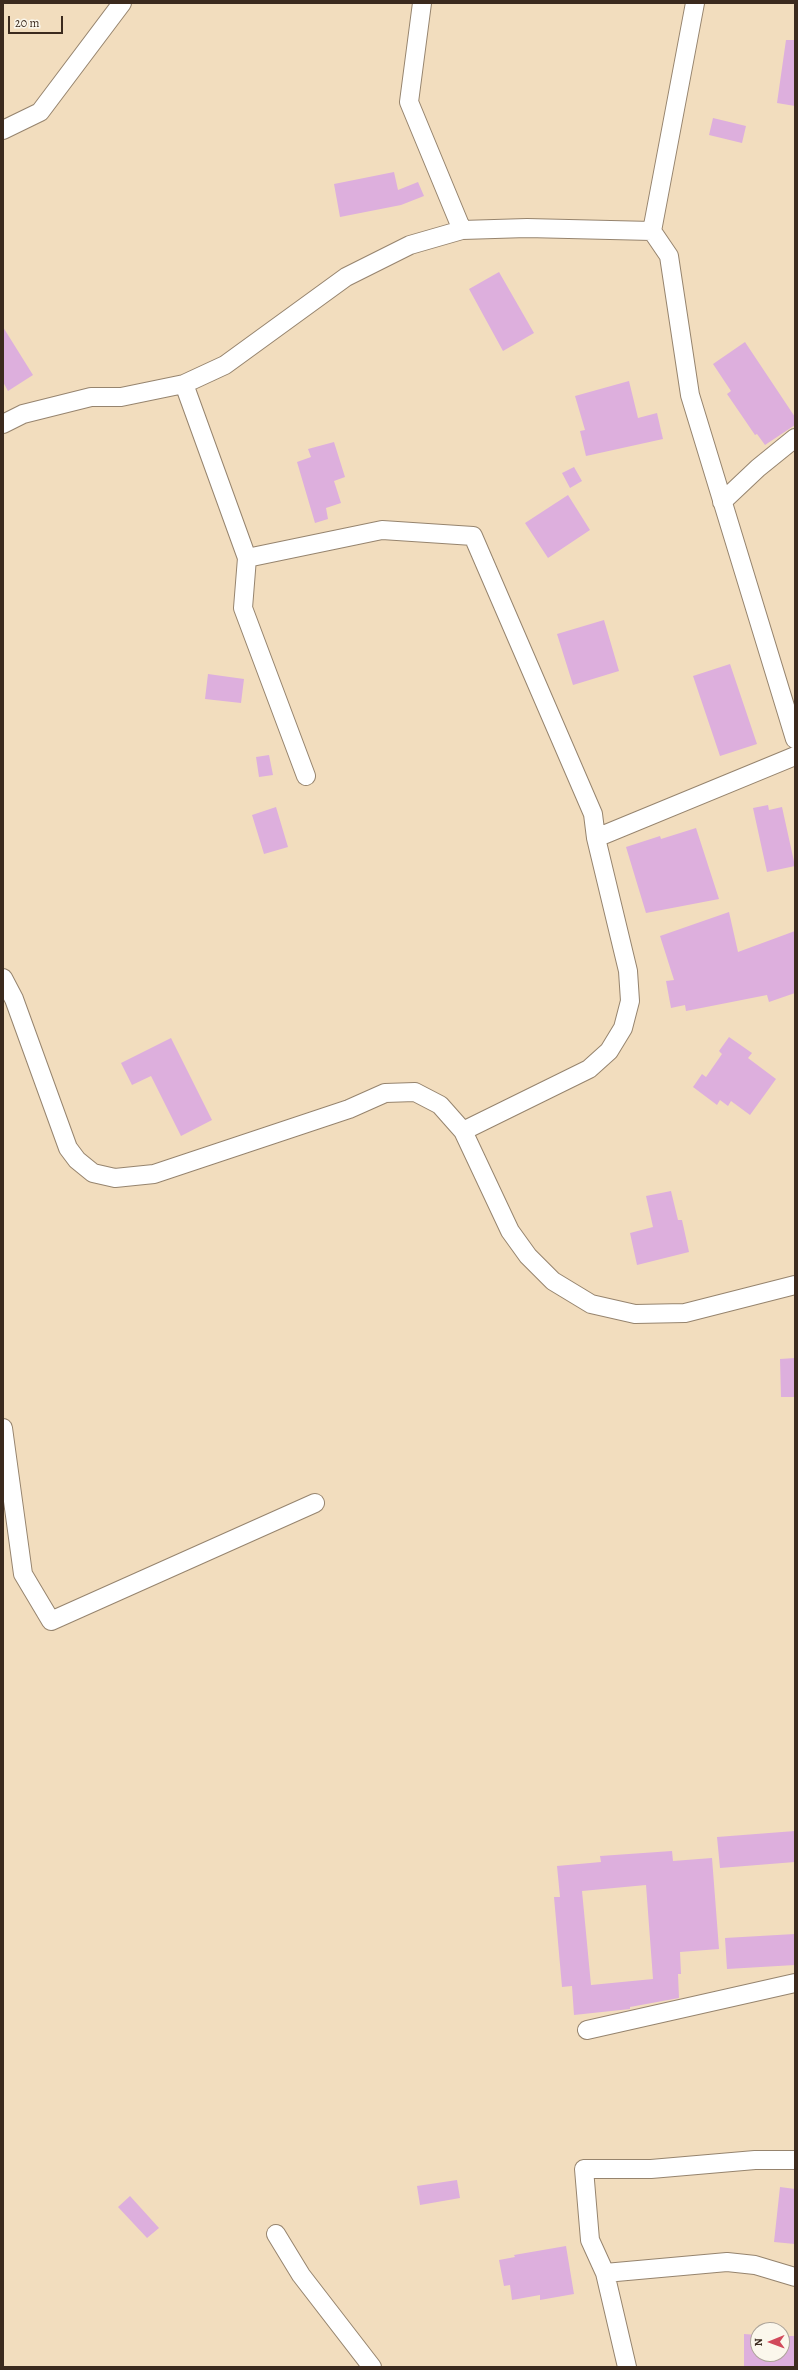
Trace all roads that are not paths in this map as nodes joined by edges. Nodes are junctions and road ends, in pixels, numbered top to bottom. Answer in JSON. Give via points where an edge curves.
{"nodes":[{"id":1,"x":122,"y":3,"type":"edge"},
{"id":2,"x":422,"y":3,"type":"edge"},
{"id":3,"x":695,"y":3,"type":"edge"},
{"id":4,"x":3,"y":130,"type":"edge"},
{"id":5,"x":462,"y":230,"type":"junction"},
{"id":6,"x":652,"y":231,"type":"junction"},
{"id":7,"x":184,"y":384,"type":"junction"},
{"id":8,"x":3,"y":424,"type":"edge"},
{"id":9,"x":795,"y":438,"type":"edge"},
{"id":10,"x":722,"y":502,"type":"junction"},
{"id":11,"x":247,"y":558,"type":"junction"},
{"id":12,"x":795,"y":739,"type":"edge"},
{"id":13,"x":795,"y":756,"type":"edge"},
{"id":14,"x":306,"y":776,"type":"dead end"},
{"id":15,"x":596,"y":838,"type":"junction"},
{"id":16,"x":3,"y":978,"type":"edge"},
{"id":17,"x":463,"y":1131,"type":"junction"},
{"id":18,"x":795,"y":1285,"type":"edge"},
{"id":19,"x":3,"y":1428,"type":"edge"},
{"id":20,"x":315,"y":1504,"type":"dead end"},
{"id":21,"x":795,"y":1984,"type":"edge"},
{"id":22,"x":587,"y":2030,"type":"dead end"},
{"id":23,"x":795,"y":2160,"type":"edge"},
{"id":24,"x":276,"y":2234,"type":"dead end"},
{"id":25,"x":605,"y":2273,"type":"junction"},
{"id":26,"x":795,"y":2277,"type":"edge"},
{"id":27,"x":372,"y":2367,"type":"edge"},
{"id":28,"x":627,"y":2367,"type":"edge"}],
"edges":[{"from":1,"to":4,"type":"street","via":[[40,112]]},
{"from":2,"to":5,"type":"street","via":[[409,102]]},
{"from":3,"to":6,"type":"street"},
{"from":5,"to":6,"type":"street","via":[[527,228]]},
{"from":5,"to":7,"type":"street","via":[[410,245],[346,277],[225,365]]},
{"from":6,"to":10,"type":"street","via":[[669,256],[690,395]]},
{"from":7,"to":8,"type":"street","via":[[121,397],[91,397],[23,414]]},
{"from":7,"to":11,"type":"street"},
{"from":9,"to":10,"type":"street"},
{"from":10,"to":12,"type":"street"},
{"from":11,"to":14,"type":"street","via":[[243,608]]},
{"from":11,"to":15,"type":"street","via":[[382,530],[472,536],[593,814]]},
{"from":13,"to":15,"type":"street"},
{"from":15,"to":17,"type":"street","via":[[628,971],[630,1001],[623,1028],[609,1050],[589,1069]]},
{"from":16,"to":17,"type":"street","via":[[14,999],[68,1148],[93,1173],[115,1178],[154,1174],[349,1109],[385,1093],[415,1092],[440,1104]]},
{"from":17,"to":18,"type":"street","via":[[510,1231],[528,1256],[552,1281],[592,1304],[635,1314],[685,1313]]},
{"from":19,"to":20,"type":"street","via":[[23,1574],[51,1622]]},
{"from":21,"to":22,"type":"street"},
{"from":23,"to":25,"type":"street","via":[[755,2160],[651,2169],[584,2169],[590,2240]]},
{"from":24,"to":27,"type":"street","via":[[301,2275]]},
{"from":25,"to":26,"type":"street","via":[[727,2262],[755,2265]]},
{"from":25,"to":28,"type":"street"}]}
